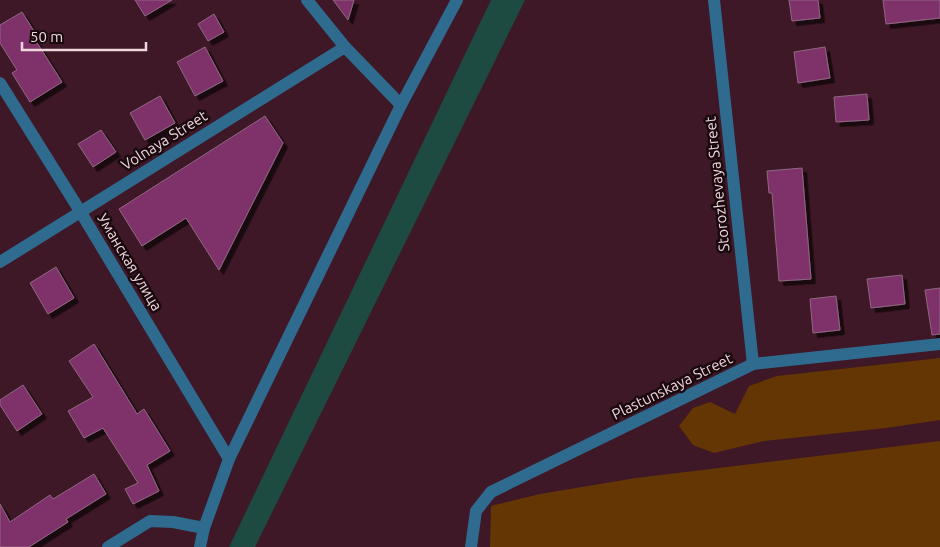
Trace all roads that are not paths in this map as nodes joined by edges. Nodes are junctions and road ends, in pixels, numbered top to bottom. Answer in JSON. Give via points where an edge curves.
{"nodes":[{"id":1,"x":307,"y":0,"type":"edge"},
{"id":2,"x":457,"y":0,"type":"edge"},
{"id":3,"x":714,"y":0,"type":"edge"},
{"id":4,"x":345,"y":47,"type":"junction"},
{"id":5,"x":0,"y":83,"type":"edge"},
{"id":6,"x":401,"y":105,"type":"junction"},
{"id":7,"x":80,"y":211,"type":"junction"},
{"id":8,"x":0,"y":262,"type":"edge"},
{"id":9,"x":940,"y":344,"type":"edge"},
{"id":10,"x":753,"y":364,"type":"junction"},
{"id":11,"x":229,"y":459,"type":"junction"},
{"id":12,"x":204,"y":528,"type":"junction"},
{"id":13,"x":108,"y":547,"type":"edge"},
{"id":14,"x":200,"y":547,"type":"edge"},
{"id":15,"x":471,"y":547,"type":"edge"}],
"edges":[{"from":1,"to":4,"type":"street"},
{"from":2,"to":6,"type":"street"},
{"from":3,"to":10,"type":"street","name":"Storozhevaya Street"},
{"from":4,"to":6,"type":"street"},
{"from":4,"to":7,"type":"street","name":"Volnaya Street"},
{"from":5,"to":7,"type":"street","name":"Уманская улица"},
{"from":6,"to":11,"type":"street"},
{"from":7,"to":8,"type":"street","name":"Volnaya Street"},
{"from":7,"to":11,"type":"street","name":"Уманская улица"},
{"from":9,"to":10,"type":"street","name":"Plastunskaya Street"},
{"from":10,"to":15,"type":"street","name":"Plastunskaya Street","via":[[491,492],[476,511]]},
{"from":11,"to":12,"type":"street"},
{"from":12,"to":13,"type":"street","via":[[150,521]]},
{"from":12,"to":14,"type":"street"}]}
